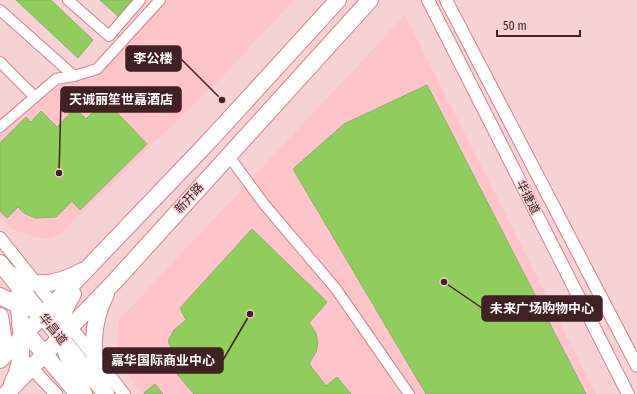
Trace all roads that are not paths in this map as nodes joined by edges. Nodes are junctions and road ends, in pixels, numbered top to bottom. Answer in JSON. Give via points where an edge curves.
{"nodes":[{"id":1,"x":68,"y":0,"type":"edge"},
{"id":2,"x":140,"y":0,"type":"edge"},
{"id":3,"x":160,"y":0,"type":"edge"},
{"id":4,"x":338,"y":0,"type":"edge"},
{"id":5,"x":370,"y":0,"type":"edge"},
{"id":6,"x":428,"y":0,"type":"edge"},
{"id":7,"x":446,"y":0,"type":"edge"},
{"id":8,"x":0,"y":10,"type":"edge"},
{"id":9,"x":0,"y":62,"type":"edge"},
{"id":10,"x":74,"y":76,"type":"junction"},
{"id":11,"x":35,"y":97,"type":"junction"},
{"id":12,"x":0,"y":127,"type":"edge"},
{"id":13,"x":228,"y":155,"type":"junction"},
{"id":14,"x":0,"y":238,"type":"edge"},
{"id":15,"x":94,"y":263,"type":"junction"},
{"id":16,"x":4,"y":268,"type":"edge"},
{"id":17,"x":116,"y":280,"type":"junction"},
{"id":18,"x":37,"y":284,"type":"junction"},
{"id":19,"x":0,"y":296,"type":"edge"},
{"id":20,"x":0,"y":301,"type":"edge"},
{"id":21,"x":19,"y":306,"type":"junction"},
{"id":22,"x":0,"y":316,"type":"edge"},
{"id":23,"x":55,"y":316,"type":"junction"},
{"id":24,"x":13,"y":340,"type":"edge"},
{"id":25,"x":44,"y":354,"type":"junction"},
{"id":26,"x":95,"y":359,"type":"junction"},
{"id":27,"x":0,"y":360,"type":"edge"},
{"id":28,"x":637,"y":366,"type":"edge"},
{"id":29,"x":31,"y":367,"type":"junction"},
{"id":30,"x":6,"y":394,"type":"edge"},
{"id":31,"x":56,"y":394,"type":"edge"},
{"id":32,"x":78,"y":394,"type":"edge"},
{"id":33,"x":84,"y":394,"type":"edge"},
{"id":34,"x":106,"y":394,"type":"edge"},
{"id":35,"x":124,"y":394,"type":"edge"},
{"id":36,"x":408,"y":394,"type":"edge"},
{"id":37,"x":628,"y":394,"type":"edge"}],
"edges":[{"from":1,"to":2,"type":"street","via":[[109,36]]},
{"from":3,"to":10,"type":"street","via":[[97,69]]},
{"from":4,"to":15,"type":"main road","name":"新开路","via":[[218,133]]},
{"from":5,"to":13,"type":"main road","name":"新开路"},
{"from":6,"to":37,"type":"street","name":"华捷道"},
{"from":7,"to":28,"type":"street","name":"华捷道"},
{"from":8,"to":10,"type":"street"},
{"from":9,"to":11,"type":"street"},
{"from":10,"to":11,"type":"street","via":[[56,79]]},
{"from":11,"to":12,"type":"street"},
{"from":13,"to":17,"type":"main road","name":"新开路"},
{"from":13,"to":36,"type":"street","via":[[264,204],[336,289]]},
{"from":14,"to":18,"type":"street"},
{"from":15,"to":18,"type":"main road","via":[[68,279],[50,284]]},
{"from":15,"to":23,"type":"main road","name":"新开路"},
{"from":16,"to":18,"type":"main road","via":[[21,280]]},
{"from":16,"to":21,"type":"main road"},
{"from":16,"to":23,"type":"main road","name":"华昌道"},
{"from":17,"to":23,"type":"main road","via":[[92,297]]},
{"from":17,"to":26,"type":"main road","via":[[102,302],[97,316],[94,334]]},
{"from":18,"to":23,"type":"street"},
{"from":19,"to":21,"type":"main road"},
{"from":20,"to":24,"type":"main road","name":"华昌道"},
{"from":21,"to":23,"type":"main road"},
{"from":21,"to":24,"type":"main road"},
{"from":22,"to":24,"type":"main road"},
{"from":23,"to":24,"type":"main road","name":"新开路"},
{"from":23,"to":25,"type":"main road","name":"新开路"},
{"from":23,"to":26,"type":"street"},
{"from":23,"to":33,"type":"main road"},
{"from":23,"to":34,"type":"main road","name":"华昌道"},
{"from":24,"to":25,"type":"main road","name":"华昌道"},
{"from":24,"to":27,"type":"main road","name":"新开路"},
{"from":24,"to":29,"type":"street"},
{"from":24,"to":30,"type":"main road","via":[[15,378]]},
{"from":25,"to":29,"type":"main road","name":"新开路"},
{"from":25,"to":32,"type":"main road","name":"华昌道"},
{"from":26,"to":34,"type":"main road"},
{"from":26,"to":35,"type":"street"},
{"from":29,"to":30,"type":"main road","name":"新开路"},
{"from":29,"to":31,"type":"street"}]}
